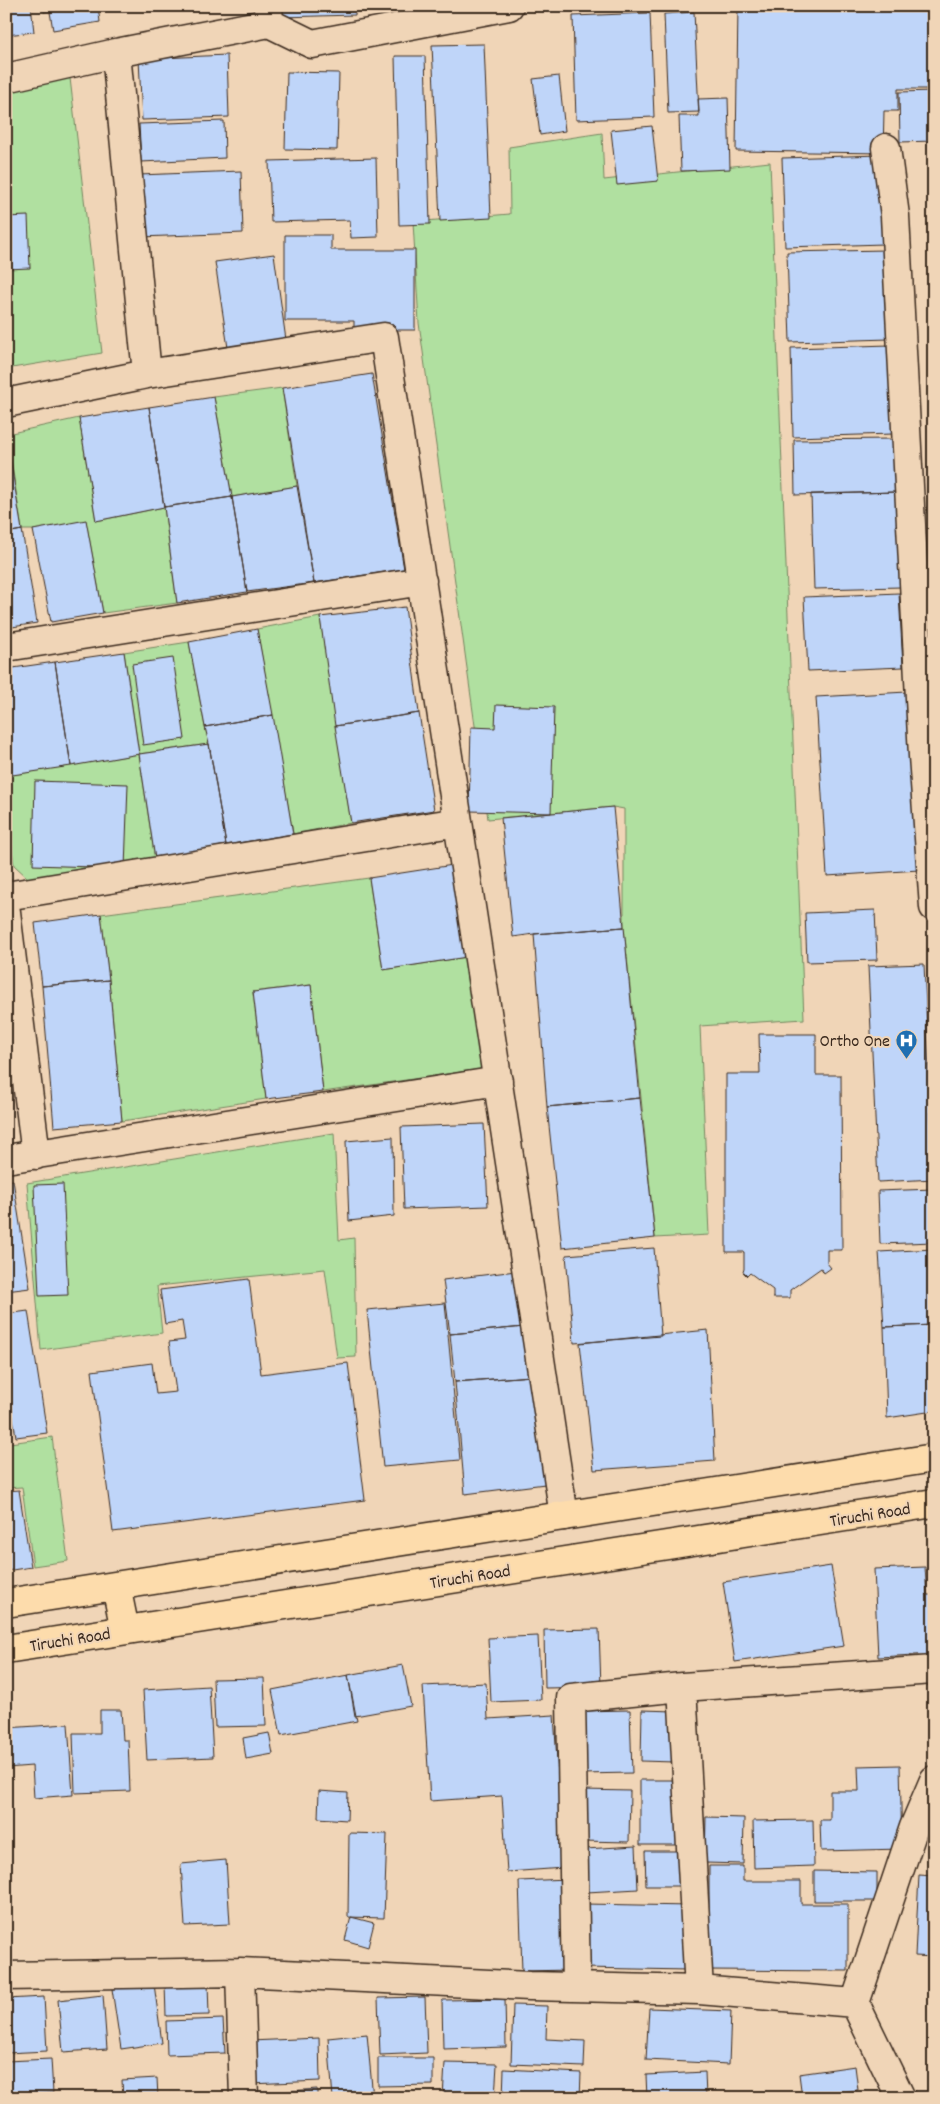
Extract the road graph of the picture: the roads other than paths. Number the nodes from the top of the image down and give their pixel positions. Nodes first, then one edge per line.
1 (509, 6) edge
2 (268, 14) edge
3 (116, 53) junction
4 (6, 78) edge
5 (886, 148) dead end
6 (147, 374) junction
7 (6, 403) edge
8 (422, 581) junction
9 (6, 647) edge
10 (458, 822) junction
11 (6, 896) edge
12 (934, 907) edge
13 (6, 912) edge
14 (498, 1081) junction
15 (36, 1155) junction
16 (6, 1159) edge
17 (934, 1458) edge
18 (934, 1503) edge
19 (564, 1516) junction
20 (116, 1586) junction
21 (6, 1603) edge
22 (125, 1630) junction
23 (6, 1649) edge
24 (934, 1670) edge
25 (682, 1687) junction
26 (934, 1780) edge
27 (240, 1972) junction
28 (6, 1976) edge
29 (576, 1987) junction
30 (699, 1990) junction
31 (855, 2003) junction
32 (244, 2098) edge
33 (901, 2098) edge

1 - 2 street
2 - 3 street
3 - 4 street
3 - 6 street
5 - 12 street
6 - 7 street
6 - 8 street
8 - 9 street
8 - 10 street
10 - 11 street
10 - 14 street
13 - 15 street
14 - 15 street
14 - 19 street
15 - 16 street
17 - 19 highway
18 - 22 highway, Tiruchi Road
19 - 20 highway
20 - 21 highway
20 - 22 highway
22 - 23 highway, Tiruchi Road
24 - 25 street
25 - 29 street
25 - 30 street
26 - 31 street
27 - 28 street
27 - 29 street
27 - 32 street
29 - 30 street
30 - 31 street
31 - 33 street

